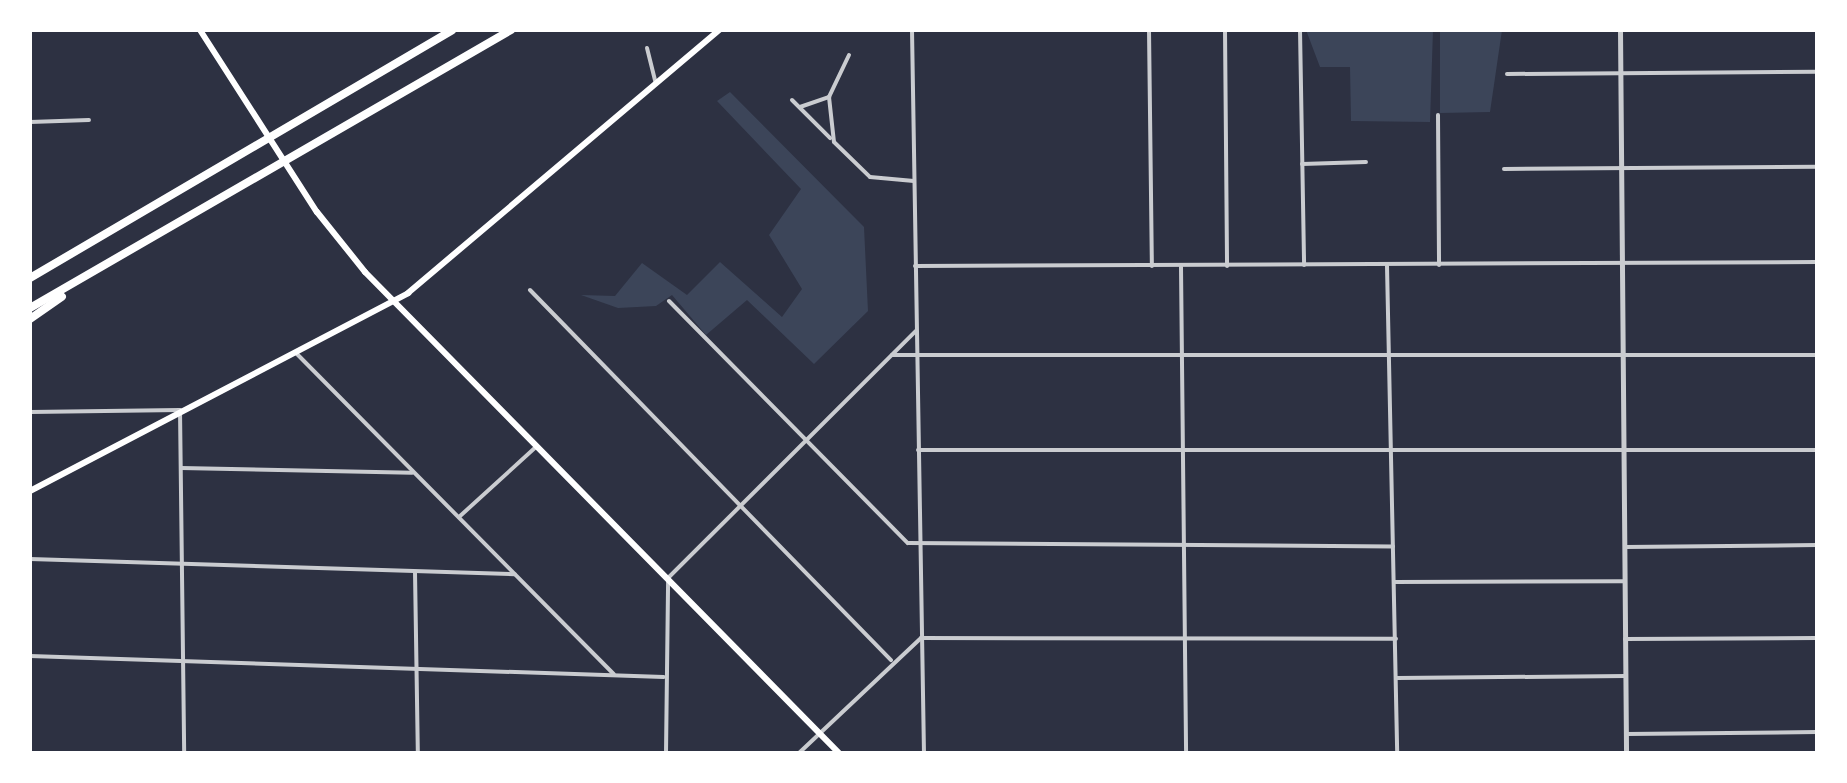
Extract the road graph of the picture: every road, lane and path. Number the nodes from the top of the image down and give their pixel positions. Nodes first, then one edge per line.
1 (200, 30) edge
2 (452, 30) edge
3 (511, 30) edge
4 (719, 30) edge
5 (912, 30) edge
6 (1149, 30) edge
7 (1225, 30) edge
8 (1300, 30) edge
9 (1620, 30) edge
10 (647, 48) dead end
11 (849, 55) dead end
12 (1817, 72) edge
13 (1507, 74) dead end
14 (1620, 75) junction
15 (656, 85) junction
16 (829, 97) junction
17 (792, 100) dead end
18 (800, 107) junction
19 (1438, 115) dead end
20 (89, 120) dead end
21 (30, 122) edge
22 (834, 142) junction
23 (1366, 162) dead end
24 (1302, 164) junction
25 (1817, 167) edge
26 (1621, 168) junction
27 (1504, 169) dead end
28 (914, 181) junction
29 (1817, 262) edge
30 (1304, 265) junction
31 (1439, 265) junction
32 (1622, 265) junction
33 (915, 266) junction
34 (1152, 266) junction
35 (1227, 266) junction
36 (1387, 266) junction
37 (1181, 267) junction
38 (30, 276) edge
39 (80, 283) junction
40 (530, 290) dead end
41 (393, 300) junction
42 (669, 301) dead end
43 (30, 308) edge
44 (30, 319) edge
45 (916, 331) junction
46 (295, 352) junction
47 (892, 355) junction
48 (1817, 355) edge
49 (917, 356) junction
50 (1180, 357) junction
51 (1386, 357) junction
52 (1623, 357) junction
53 (180, 410) junction
54 (30, 412) edge
55 (806, 440) junction
56 (537, 446) junction
57 (918, 450) junction
58 (1817, 450) edge
59 (1182, 451) junction
60 (1623, 451) junction
61 (1387, 452) junction
62 (180, 468) junction
63 (415, 473) junction
64 (30, 491) edge
65 (738, 506) junction
66 (459, 518) junction
67 (918, 544) junction
68 (1183, 545) junction
69 (1817, 545) edge
70 (1393, 546) junction
71 (1625, 547) junction
72 (30, 559) edge
73 (182, 565) junction
74 (415, 572) junction
75 (515, 574) junction
76 (668, 578) junction
77 (1625, 581) junction
78 (1395, 582) junction
79 (921, 638) junction
80 (1184, 638) junction
81 (1817, 638) edge
82 (1396, 639) junction
83 (1625, 639) junction
84 (30, 656) edge
85 (183, 661) junction
86 (892, 661) junction
87 (416, 668) junction
88 (614, 674) junction
89 (1626, 676) junction
90 (664, 677) junction
91 (1397, 678) junction
92 (819, 732) junction
93 (1817, 732) edge
94 (1626, 734) junction
95 (184, 753) edge
96 (418, 753) edge
97 (666, 753) edge
98 (799, 753) edge
99 (839, 753) edge
100 (924, 753) edge
101 (1186, 753) edge
102 (1397, 753) edge
103 (1626, 753) edge

1 - 41 main road
2 - 38 highway
3 - 39 highway
4 - 15 main road
5 - 28 street
6 - 34 street
7 - 35 street
8 - 24 street
9 - 14 street
10 - 15 street
11 - 16 street
12 - 14 street
13 - 14 street
14 - 26 street
15 - 41 main road
16 - 18 street
16 - 22 street
17 - 18 street
18 - 22 street
19 - 31 street
20 - 21 street
22 - 28 street
23 - 24 street
24 - 30 street
25 - 26 street
26 - 27 street
26 - 32 street
28 - 33 street
29 - 32 street
30 - 35 street
30 - 36 street
31 - 32 street
31 - 36 street
32 - 52 street
33 - 34 street
33 - 45 street
34 - 37 street
35 - 37 street
36 - 51 street
37 - 50 street
39 - 43 highway
39 - 44 highway
40 - 65 street
41 - 46 main road
41 - 56 main road
42 - 55 street
45 - 47 street
45 - 49 street
46 - 53 main road
46 - 63 street
47 - 49 street
47 - 55 street
48 - 52 street
49 - 50 street
49 - 57 street
50 - 51 street
50 - 59 street
51 - 52 street
51 - 61 street
52 - 60 street
53 - 54 street
53 - 62 street
53 - 64 main road
55 - 65 street
55 - 67 street
56 - 66 street
56 - 76 main road
57 - 59 street
57 - 67 street
58 - 60 street
59 - 61 street
59 - 68 street
60 - 61 street
60 - 71 street
61 - 70 street
62 - 63 street
62 - 73 street
63 - 66 street
65 - 76 street
65 - 86 street
66 - 75 street
67 - 68 street
67 - 79 street
68 - 70 street
68 - 80 street
69 - 71 street
70 - 78 street
71 - 77 street
72 - 73 street
73 - 74 street
73 - 85 street
74 - 75 street
74 - 87 street
75 - 88 street
76 - 90 street
76 - 92 main road
77 - 78 street
77 - 83 street
78 - 82 street
79 - 80 street
79 - 86 street
79 - 100 street
80 - 82 street
80 - 101 street
81 - 83 street
82 - 91 street
83 - 89 street
84 - 85 street
85 - 87 street
85 - 95 street
86 - 92 street
87 - 88 street
87 - 96 street
88 - 90 street
89 - 91 street
89 - 94 street
90 - 97 street
91 - 102 street
92 - 98 street
92 - 99 main road
93 - 94 street
94 - 103 street

